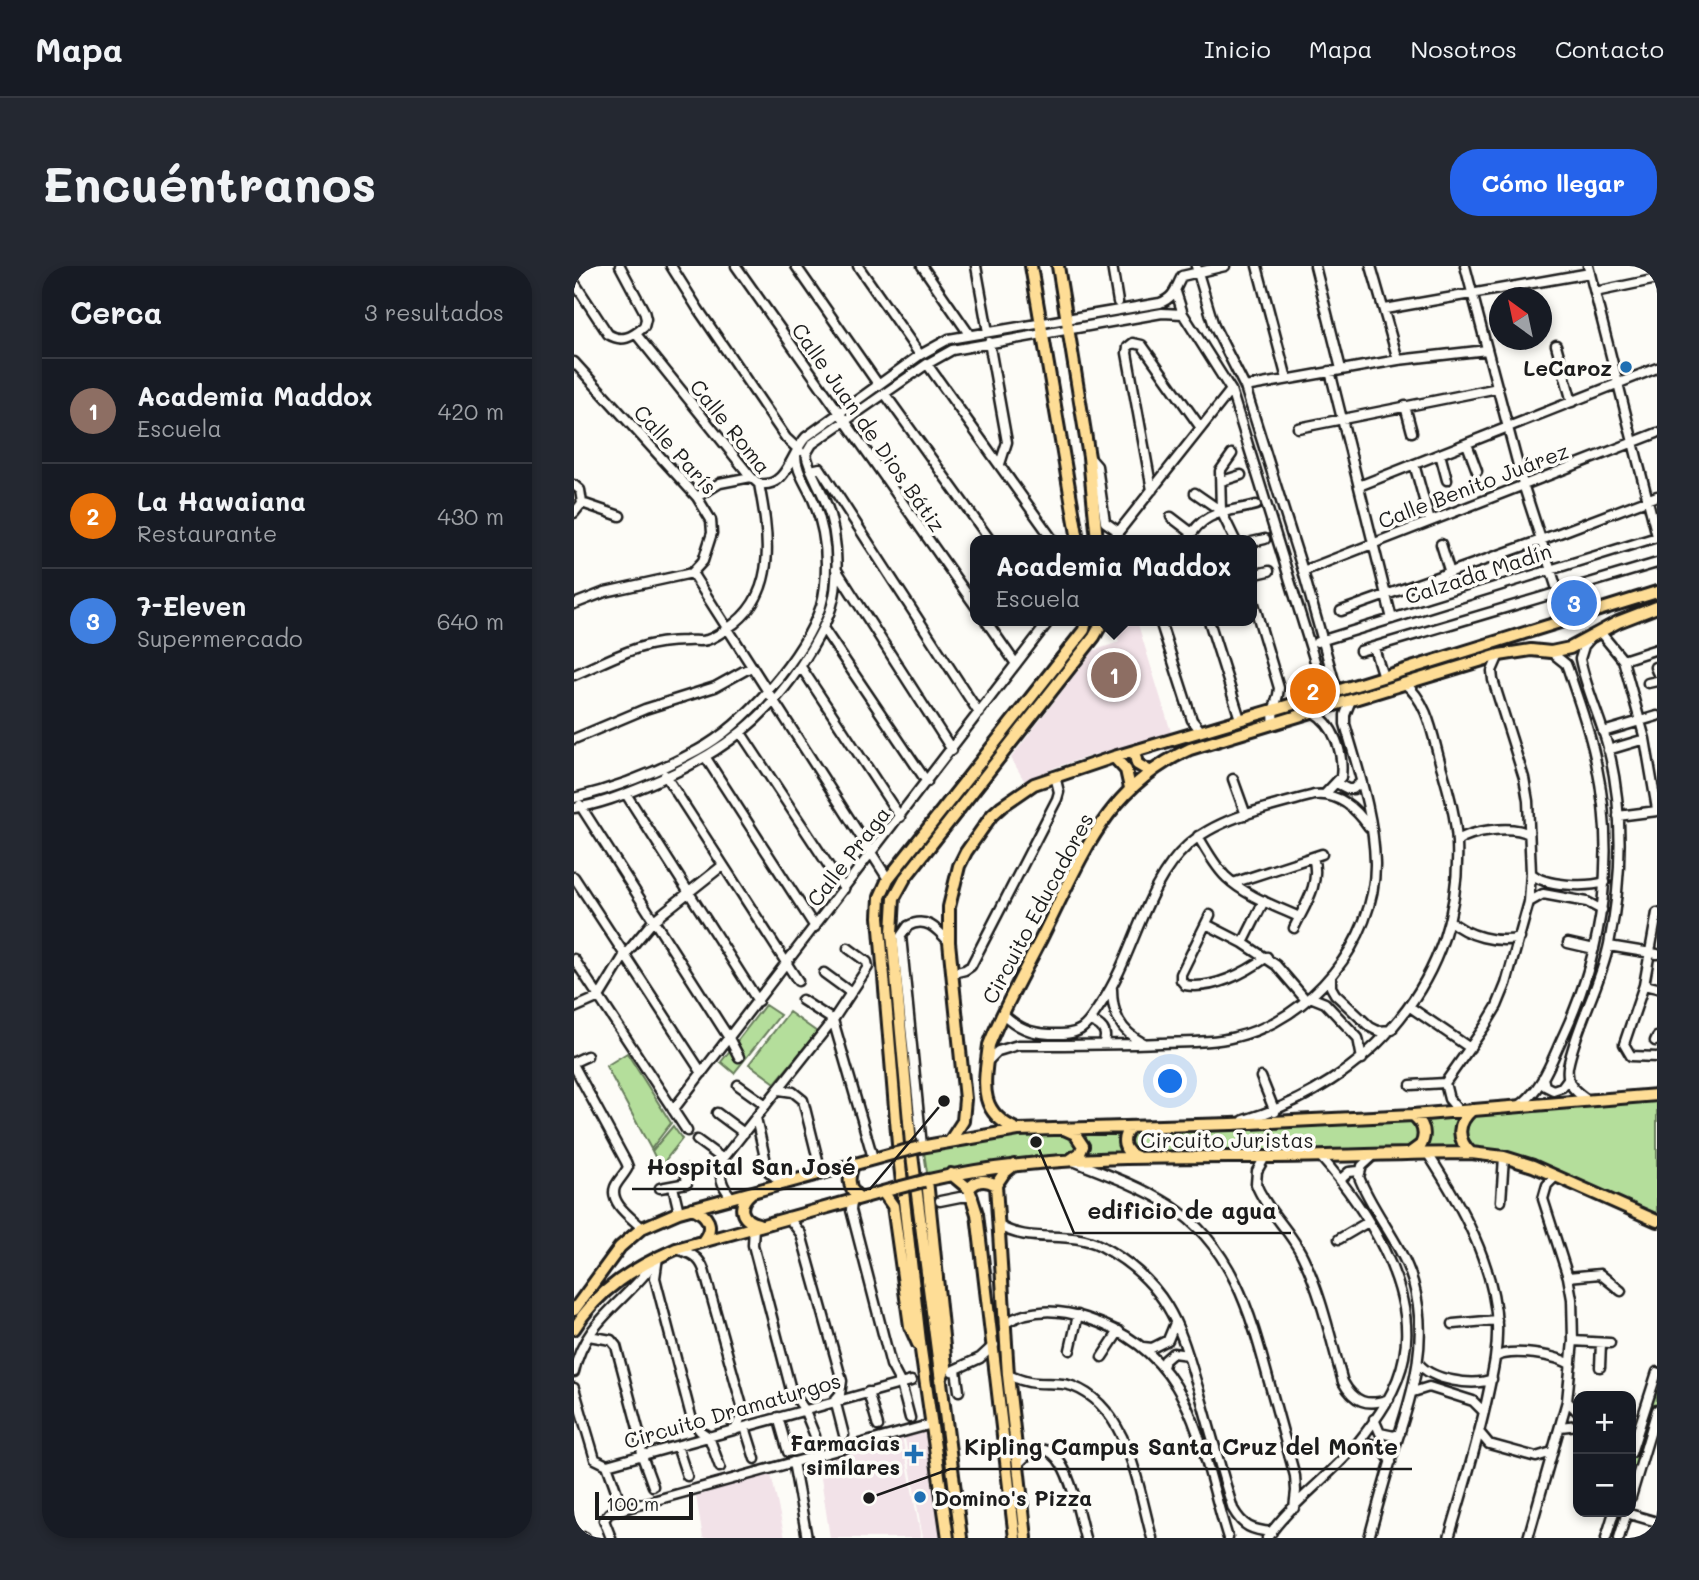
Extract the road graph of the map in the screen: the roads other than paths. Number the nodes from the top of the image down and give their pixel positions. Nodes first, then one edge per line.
1 (620, 266) edge
2 (671, 266) edge
3 (736, 266) edge
4 (796, 266) edge
5 (859, 266) edge
6 (922, 266) edge
7 (976, 266) edge
8 (1031, 266) edge
9 (1058, 266) edge
10 (1112, 266) edge
11 (1225, 266) edge
12 (1257, 266) edge
13 (1315, 266) edge
14 (1371, 266) edge
15 (1465, 266) edge
16 (1197, 269) edge
17 (1589, 269) edge
18 (1182, 271) edge
19 (1657, 279) edge
20 (574, 282) edge
21 (1176, 292) junction
22 (1472, 292) junction
23 (1595, 292) junction
24 (1118, 302) dead end
25 (1385, 309) junction
26 (1183, 314) junction
27 (1068, 317) junction
28 (1041, 322) junction
29 (1214, 326) junction
30 (1070, 330) junction
31 (988, 331) junction
32 (1197, 333) junction
33 (636, 334) junction
34 (969, 334) junction
35 (1044, 334) junction
36 (989, 342) junction
37 (1556, 345) dead end
38 (1488, 350) junction
39 (920, 355) junction
40 (1398, 360) junction
41 (574, 362) edge
42 (926, 364) junction
43 (1657, 368) edge
44 (1341, 369) junction
45 (1330, 371) junction
46 (1287, 379) junction
47 (878, 384) junction
48 (1617, 384) junction
49 (1245, 387) junction
50 (1498, 388) junction
51 (1231, 390) junction
52 (884, 394) junction
53 (1572, 402) junction
54 (1405, 406) junction
55 (837, 413) junction
56 (1341, 419) junction
57 (844, 422) junction
58 (1508, 427) junction
59 (1200, 428) junction
60 (1298, 428) dead end
61 (1412, 432) dead end
62 (1657, 433) edge
63 (1632, 442) junction
64 (1467, 444) junction
65 (796, 450) junction
66 (806, 454) junction
67 (1232, 454) dead end
68 (1440, 454) junction
69 (1088, 457) junction
70 (1000, 464) junction
71 (1414, 464) junction
72 (811, 470) junction
73 (1477, 471) dead end
74 (1241, 475) dead end
75 (751, 478) junction
76 (1447, 480) dead end
77 (1222, 481) junction
78 (759, 484) junction
79 (1523, 484) junction
80 (574, 485) edge
81 (1359, 486) junction
82 (1152, 490) junction
83 (1195, 494) dead end
84 (1657, 496) edge
85 (697, 497) junction
86 (1646, 500) junction
87 (583, 503) junction
88 (1256, 505) dead end
89 (828, 508) junction
90 (846, 508) junction
91 (1221, 511) junction
92 (574, 513) edge
93 (620, 516) dead end
94 (1171, 517) dead end
95 (1430, 521) junction
96 (1119, 533) joint
97 (986, 535) edge
98 (1050, 535) edge
99 (1077, 535) edge
100 (1096, 535) edge
101 (1188, 535) edge
102 (1192, 535) edge
103 (1233, 535) edge
104 (1657, 536) edge
105 (1265, 539) dead end
106 (1541, 540) junction
107 (1257, 541) edge
108 (1373, 544) junction
109 (1441, 544) dead end
110 (826, 562) junction
111 (1657, 563) edge
112 (1550, 568) junction
113 (836, 570) junction
114 (1269, 571) dead end
115 (1303, 571) junction
116 (692, 573) junction
117 (1450, 573) junction
118 (1257, 574) edge
119 (1558, 592) junction
120 (1657, 592) edge
121 (1386, 596) junction
122 (970, 599) edge
123 (574, 604) edge
124 (1657, 607) edge
125 (1341, 611) dead end
126 (1595, 611) junction
127 (1257, 614) edge
128 (1392, 619) junction
129 (1567, 620) junction
130 (989, 626) edge
131 (1044, 626) edge
132 (1085, 626) edge
133 (1100, 626) edge
134 (1162, 626) edge
135 (1211, 626) edge
136 (823, 628) junction
137 (727, 629) junction
138 (1531, 632) junction
139 (1596, 635) junction
140 (1322, 640) junction
141 (1311, 644) junction
142 (1374, 648) junction
143 (1657, 649) edge
144 (1531, 650) junction
145 (1360, 651) dead end
146 (1551, 652) junction
147 (1499, 655) junction
148 (1580, 659) junction
149 (1623, 660) junction
150 (1016, 664) junction
151 (1566, 664) junction
152 (751, 667) junction
153 (801, 667) junction
154 (574, 675) edge
155 (1383, 677) junction
156 (1404, 683) junction
157 (768, 691) junction
158 (1331, 692) junction
159 (1351, 700) junction
160 (775, 701) junction
161 (1272, 710) junction
162 (1313, 712) junction
163 (979, 713) junction
164 (1657, 716) edge
165 (1240, 719) junction
166 (1639, 721) junction
167 (1274, 724) junction
168 (1201, 731) junction
169 (1603, 732) junction
170 (741, 733) junction
171 (574, 739) edge
172 (1646, 740) junction
173 (952, 750) junction
174 (1608, 750) junction
175 (1133, 751) junction
176 (1114, 757) junction
177 (706, 758) junction
178 (660, 768) junction
179 (1149, 771) junction
180 (1055, 776) junction
181 (666, 777) junction
182 (1233, 779) dead end
183 (927, 782) junction
184 (1361, 782) junction
185 (1336, 783) junction
186 (1130, 788) junction
187 (626, 794) junction
188 (1325, 794) junction
189 (575, 798) edge
190 (578, 808) edge
191 (1657, 810) edge
192 (1246, 815) junction
193 (1618, 816) junction
194 (900, 817) junction
195 (1372, 830) junction
196 (1530, 834) junction
197 (1198, 836) junction
198 (1457, 841) junction
199 (872, 853) junction
200 (722, 866) junction
201 (1531, 873) junction
202 (574, 877) edge
203 (888, 878) junction
204 (1605, 881) junction
205 (1233, 883) junction
206 (844, 889) junction
207 (688, 891) junction
208 (1264, 901) junction
209 (1529, 902) junction
210 (1602, 910) junction
211 (1657, 913) edge
212 (1210, 915) dead end
213 (1299, 917) junction
214 (654, 920) junction
215 (1449, 920) junction
216 (1206, 924) junction
217 (815, 927) junction
218 (1294, 928) dead end
219 (1520, 938) junction
220 (949, 942) junction
221 (1242, 943) junction
222 (1568, 943) dead end
223 (1609, 946) junction
224 (848, 947) dead end
225 (1594, 949) junction
226 (1654, 953) edge
227 (624, 956) junction
228 (1267, 957) junction
229 (574, 960) edge
230 (786, 964) junction
231 (824, 973) dead end
232 (953, 973) junction
233 (1331, 977) junction
234 (798, 981) dead end
235 (1644, 985) junction
236 (1657, 988) edge
237 (1112, 989) junction
238 (850, 992) junction
239 (598, 997) junction
240 (1308, 998) junction
241 (802, 1000) dead end
242 (758, 1001) junction
243 (1410, 1007) junction
244 (574, 1008) edge
245 (1003, 1014) junction
246 (833, 1020) junction
247 (1089, 1021) junction
248 (1020, 1028) junction
249 (1392, 1030) junction
250 (729, 1038) junction
251 (1103, 1044) junction
252 (1145, 1044) junction
253 (1018, 1045) junction
254 (1470, 1048) junction
255 (587, 1056) dead end
256 (739, 1057) dead end
257 (1657, 1057) edge
258 (1362, 1059) junction
259 (987, 1062) junction
260 (574, 1064) edge
261 (702, 1073) junction
262 (1261, 1077) dead end
263 (1543, 1078) junction
264 (1568, 1079) junction
265 (1445, 1083) junction
266 (738, 1084) dead end
267 (1410, 1085) dead end
268 (779, 1090) junction
269 (1657, 1095) edge
270 (986, 1096) junction
271 (965, 1099) junction
272 (1586, 1100) junction
273 (766, 1105) junction
274 (1519, 1106) junction
275 (673, 1110) junction
276 (1472, 1110) junction
277 (1459, 1111) junction
278 (1275, 1112) junction
279 (717, 1113) dead end
280 (1413, 1115) junction
281 (756, 1118) junction
282 (1232, 1124) junction
283 (1130, 1128) junction
284 (1062, 1129) junction
285 (1018, 1130) junction
286 (687, 1131) dead end
287 (744, 1133) junction
288 (697, 1140) dead end
289 (950, 1141) junction
290 (921, 1147) junction
291 (1471, 1153) junction
292 (1408, 1154) junction
293 (1428, 1154) junction
294 (1375, 1155) junction
295 (1320, 1156) junction
296 (1137, 1157) junction
297 (1265, 1157) junction
298 (1504, 1157) junction
299 (873, 1158) junction
300 (723, 1159) junction
301 (1070, 1160) junction
302 (854, 1163) junction
303 (1016, 1163) junction
304 (685, 1170) dead end
305 (1359, 1171) junction
306 (821, 1172) junction
307 (951, 1174) junction
308 (1556, 1176) junction
309 (1341, 1179) junction
310 (925, 1180) junction
311 (782, 1183) junction
312 (996, 1185) junction
313 (673, 1187) junction
314 (660, 1188) dead end
315 (753, 1192) junction
316 (883, 1192) junction
317 (971, 1193) junction
318 (732, 1198) junction
319 (855, 1199) junction
320 (1502, 1200) dead end
321 (940, 1201) dead end
322 (692, 1208) junction
323 (679, 1212) junction
324 (788, 1217) junction
325 (1657, 1221) edge
326 (1368, 1222) junction
327 (756, 1225) junction
328 (998, 1225) junction
329 (642, 1228) junction
330 (1339, 1239) dead end
331 (703, 1241) junction
332 (620, 1247) junction
333 (676, 1249) junction
334 (658, 1257) junction
335 (637, 1268) junction
336 (1568, 1277) junction
337 (1621, 1291) dead end
338 (574, 1310) edge
339 (1078, 1315) junction
340 (1175, 1322) junction
341 (1497, 1322) junction
342 (1004, 1324) junction
343 (1453, 1324) dead end
344 (574, 1329) edge
345 (1119, 1331) junction
346 (589, 1336) junction
347 (1573, 1341) junction
348 (994, 1345) junction
349 (1143, 1347) junction
350 (921, 1350) junction
351 (1070, 1350) dead end
352 (1188, 1355) junction
353 (1102, 1357) dead end
354 (1496, 1357) junction
355 (1419, 1364) junction
356 (1571, 1365) junction
357 (1163, 1367) junction
358 (1600, 1367) dead end
359 (574, 1372) edge
360 (1657, 1372) edge
361 (1008, 1375) junction
362 (1492, 1379) junction
363 (911, 1381) dead end
364 (939, 1382) junction
365 (901, 1384) junction
366 (574, 1388) edge
367 (959, 1391) dead end
368 (868, 1392) junction
369 (1413, 1392) junction
370 (1389, 1399) junction
371 (835, 1401) junction
372 (1567, 1401) junction
373 (1573, 1407) edge
374 (804, 1409) junction
375 (1657, 1410) edge
376 (1484, 1412) junction
377 (1642, 1414) junction
378 (778, 1417) junction
379 (1636, 1417) edge
380 (910, 1418) dead end
381 (1374, 1419) junction
382 (932, 1424) junction
383 (878, 1426) dead end
384 (1573, 1426) edge
385 (745, 1427) junction
386 (1560, 1427) junction
387 (735, 1430) junction
388 (1479, 1432) junction
389 (1400, 1433) junction
390 (1636, 1434) edge
391 (844, 1435) dead end
392 (815, 1436) dead end
393 (709, 1437) junction
394 (1356, 1445) junction
395 (677, 1446) junction
396 (788, 1452) dead end
397 (1552, 1452) junction
398 (642, 1456) junction
399 (755, 1459) dead end
400 (793, 1462) junction
401 (1391, 1462) junction
402 (1019, 1463) junction
403 (607, 1465) junction
404 (720, 1466) dead end
405 (687, 1476) dead end
406 (1636, 1480) edge
407 (653, 1486) dead end
408 (617, 1493) dead end
409 (1294, 1508) junction
410 (1636, 1515) edge
411 (1612, 1517) edge
412 (1625, 1517) edge
413 (1657, 1522) edge
414 (1253, 1534) edge
415 (1269, 1535) edge
416 (611, 1538) edge
417 (807, 1538) edge
418 (948, 1538) edge
419 (961, 1538) edge
420 (1015, 1538) edge
421 (1026, 1538) edge
422 (1085, 1538) edge
423 (1152, 1538) edge
424 (1228, 1538) edge
425 (1369, 1538) edge
426 (1449, 1538) edge
427 (1528, 1538) edge
428 (1606, 1538) edge
429 (1619, 1538) edge

1 - 33 street
2 - 65 street
3 - 55 street, Calle Juan de Dios Bátiz
4 - 47 street
5 - 39 street
6 - 34 street
7 - 31 street
8 - 28 main road
9 - 27 main road
10 - 24 street
11 - 16 street
12 - 46 street
13 - 44 street
14 - 25 street
15 - 22 street
16 - 18 street
16 - 29 street
17 - 22 street
17 - 23 street
18 - 21 street
19 - 23 street
20 - 33 street
21 - 26 street
21 - 27 street
22 - 25 street
22 - 38 street
23 - 48 street
25 - 40 street
26 - 30 street
26 - 32 street
27 - 28 street
27 - 30 main road
28 - 31 street
28 - 35 main road
29 - 32 street
29 - 49 street
30 - 35 street
30 - 69 main road
31 - 34 street
32 - 51 street
33 - 75 street, Calle Roma
34 - 39 street
35 - 36 street
35 - 99 main road
36 - 42 street
36 - 70 street
37 - 53 street
38 - 40 street
38 - 50 street
39 - 47 street
40 - 44 street
41 - 85 street, Calle París
42 - 52 street
42 - 70 street
43 - 48 street
44 - 45 street
45 - 46 street
45 - 56 street
46 - 49 street
47 - 55 street
48 - 53 street
48 - 63 street
49 - 115 street
50 - 54 street
50 - 58 street
51 - 59 street
51 - 141 street
52 - 57 street
52 - 97 street
53 - 58 street
54 - 56 street
54 - 61 street
55 - 57 street, Calle Juan de Dios Bátiz
55 - 65 street
56 - 60 street
56 - 81 street
57 - 66 street
57 - 122 street, Calle Juan de Dios Bátiz
58 - 64 street
58 - 79 street
59 - 82 street
59 - 82 street
62 - 63 street, Calle Benito Juárez
63 - 79 street, Calle Benito Juárez
63 - 86 street
64 - 68 street
64 - 73 street
65 - 66 street
65 - 78 street
65 - 110 street
66 - 72 street
67 - 77 street
68 - 71 street
68 - 76 street
69 - 96 street
69 - 100 main road
70 - 98 street
71 - 81 street
71 - 95 street
72 - 89 street
72 - 90 street
74 - 77 street
75 - 78 street, Calle Roma
75 - 85 street
77 - 91 street
78 - 137 street, Calle Roma
79 - 95 street, Calle Benito Juárez
79 - 106 street
80 - 87 street
81 - 108 street
82 - 96 street
83 - 91 street
84 - 86 street
85 - 116 street, Calle París
86 - 104 street
86 - 106 street
87 - 92 street
87 - 93 street
88 - 91 street
89 - 90 street
89 - 113 street
90 - 163 street
91 - 102 street
91 - 103 street
94 - 101 street
95 - 108 street, Calle Benito Juárez
104 - 112 street, Calzada Madín
105 - 107 street
106 - 112 street
106 - 117 street
108 - 115 street, Calle Benito Juárez
108 - 121 street
109 - 117 street
110 - 113 street
110 - 157 street
111 - 119 street
112 - 119 street
112 - 128 street, Calzada Madín
113 - 136 street
113 - 173 street
114 - 118 street
115 - 140 street
116 - 123 street
116 - 137 street
117 - 121 street
119 - 129 street
119 - 142 street
120 - 126 main road
121 - 125 street
121 - 128 street
124 - 139 main road
126 - 129 main road
126 - 139 main road
127 - 161 street
128 - 140 street, Calzada Madín
129 - 138 main road
130 - 150 street
131 - 150 street, Calle Praga
132 - 203 main road
133 - 364 main road
134 - 168 street
135 - 165 street
136 - 153 street
136 - 183 street
137 - 152 street
137 - 154 street, Calle Roma
138 - 144 main road
138 - 155 main road
139 - 146 main road
139 - 148 street
139 - 149 street
140 - 141 street, Calzada Madín
140 - 158 street
141 - 158 street
142 - 145 street
142 - 155 street
143 - 149 street
144 - 146 main road, Circuito Educadores
144 - 147 main road, Circuito Educadores
146 - 151 street
147 - 156 main road, Circuito Educadores
147 - 196 street
148 - 151 street
148 - 169 street
149 - 166 street
150 - 163 street, Calle Praga
151 - 204 street
152 - 157 street
152 - 171 street
153 - 160 street
153 - 194 street
155 - 158 main road
156 - 159 main road, Circuito Educadores
156 - 198 street
157 - 160 street
157 - 178 street
158 - 161 main road
159 - 162 main road, Circuito Educadores
159 - 184 street
160 - 170 street
160 - 199 street
161 - 165 main road
161 - 167 street
162 - 167 main road, Circuito Educadores
162 - 185 street
163 - 173 street, Calle Praga
164 - 166 street
165 - 168 main road
166 - 169 street
166 - 172 street
167 - 179 main road, Circuito Educadores
168 - 175 main road
169 - 174 street
170 - 177 street
170 - 206 street
172 - 174 street
172 - 191 street
173 - 183 street, Calle Praga
174 - 193 street
175 - 176 main road
175 - 179 main road
176 - 180 main road
176 - 186 main road
177 - 181 street
177 - 217 street
178 - 181 street
178 - 189 street
179 - 186 main road, Circuito Educadores
180 - 220 main road
180 - 232 street
181 - 187 street
181 - 200 street
182 - 192 street
183 - 194 street, Calle Praga
184 - 185 street
184 - 195 street
185 - 188 street
186 - 245 main road, Circuito Educadores
187 - 190 street
187 - 207 street
188 - 192 street
188 - 195 street
189 - 190 street
190 - 214 street
191 - 193 street
192 - 197 street
193 - 223 street
194 - 199 street, Calle Praga
195 - 233 street
196 - 198 street
196 - 201 street
197 - 205 street
197 - 237 street
198 - 215 street
199 - 203 street
199 - 206 street, Calle Praga
200 - 207 street
200 - 230 street
201 - 204 street
201 - 209 street
202 - 227 street
203 - 350 main road
204 - 210 street
205 - 208 street
205 - 213 street
206 - 217 street, Calle Praga
207 - 214 street
207 - 242 street
208 - 213 street
208 - 221 street
209 - 210 street
209 - 219 street
210 - 225 street
211 - 226 street
212 - 216 street
213 - 218 street
214 - 227 street
214 - 250 street
215 - 219 street
215 - 243 street
216 - 221 street
216 - 228 street
217 - 230 street, Calle Praga
219 - 254 street
220 - 232 main road
220 - 290 street
221 - 228 street
222 - 225 street
223 - 226 street
223 - 264 street
224 - 238 street
225 - 263 street
226 - 235 street
227 - 239 street
227 - 261 street
228 - 240 street
229 - 239 street
230 - 234 street
230 - 242 street, Calle Praga
231 - 238 street
232 - 271 main road
233 - 240 street
233 - 249 street
235 - 236 street
235 - 257 street
237 - 247 street
237 - 252 street
238 - 246 street
239 - 244 street
239 - 275 street
240 - 252 street
240 - 258 street
241 - 246 street
242 - 250 street, Calle Praga
243 - 249 street
243 - 254 street
245 - 248 street
245 - 259 main road, Circuito Educadores
246 - 268 street
246 - 299 street
247 - 248 street
247 - 251 street
248 - 253 street
249 - 258 street
250 - 256 street
250 - 261 street, Calle Praga
251 - 252 street
251 - 253 street
253 - 259 street
254 - 265 street
255 - 260 street
258 - 278 street
259 - 270 main road, Circuito Educadores
260 - 329 street
261 - 275 street, Calle Praga
262 - 278 street
263 - 264 street
263 - 274 street
264 - 272 street
265 - 267 street
265 - 277 street
266 - 273 street
268 - 273 street
268 - 306 street
269 - 272 main road
270 - 271 main road
270 - 285 main road
271 - 289 main road
272 - 274 main road
273 - 281 street
274 - 276 main road
275 - 286 street
276 - 277 main road
276 - 291 main road
277 - 280 main road
278 - 282 street
279 - 287 street
280 - 282 main road
280 - 292 main road
281 - 287 street
281 - 311 street
282 - 283 main road
283 - 284 main road
283 - 296 main road
284 - 285 main road
284 - 301 main road
285 - 289 main road
287 - 300 street
288 - 300 street
289 - 290 main road
290 - 299 main road, bridge
291 - 293 main road
291 - 298 main road
292 - 293 main road
292 - 294 main road
293 - 341 street
294 - 295 main road
294 - 305 street
295 - 297 main road, Circuito Juristas
295 - 309 street, Circuito Juristas
296 - 297 main road, Circuito Juristas
296 - 301 main road, Circuito Juristas
297 - 370 street
298 - 308 main road
298 - 320 street
299 - 302 main road
300 - 318 street
301 - 303 main road, Circuito Juristas
301 - 409 street
302 - 306 main road
302 - 319 main road
303 - 307 main road
303 - 312 main road
304 - 313 street
305 - 309 street
305 - 355 street
306 - 311 main road
307 - 310 main road
307 - 317 main road
308 - 325 main road
308 - 336 street
309 - 326 street, Circuito Juristas
310 - 316 main road, bridge
310 - 364 main road
311 - 315 main road
312 - 317 main road
312 - 328 main road
313 - 314 street
313 - 323 street
315 - 318 main road
315 - 327 main road
316 - 319 main road
316 - 350 main road
317 - 321 street
317 - 348 main road
318 - 322 main road
319 - 324 main road
319 - 365 street
322 - 323 main road
322 - 331 main road
323 - 329 main road
324 - 327 main road
324 - 371 street
326 - 330 street
326 - 370 street, Circuito Juristas
327 - 331 main road
327 - 374 street
328 - 340 street
328 - 342 main road
329 - 332 main road
331 - 333 main road
332 - 335 main road
332 - 338 main road
333 - 334 main road
333 - 387 street
334 - 335 main road
334 - 346 street
334 - 393 street
335 - 344 main road
336 - 337 street
336 - 347 street
339 - 342 street
339 - 345 street
339 - 351 street
340 - 349 street
340 - 352 street
341 - 343 street
341 - 354 street
342 - 361 main road
345 - 349 street
345 - 353 street
346 - 359 street
346 - 398 street
347 - 356 street
347 - 358 street
348 - 367 street
348 - 420 main road
349 - 357 street
350 - 382 main road
352 - 357 street
352 - 414 street
354 - 356 street
354 - 362 street
355 - 362 street
355 - 369 street
356 - 372 street
357 - 424 street
360 - 377 street
361 - 402 main road
361 - 423 street
362 - 376 street
363 - 365 street, Circuito Dramaturgos
364 - 419 main road
365 - 368 street, Circuito Dramaturgos
365 - 380 street
366 - 403 street, Circuito Dramaturgos
368 - 371 street, Circuito Dramaturgos
368 - 383 street
369 - 376 street
369 - 389 street
370 - 381 street, Circuito Juristas
371 - 374 street, Circuito Dramaturgos
371 - 391 street
372 - 373 street
372 - 386 street
374 - 378 street, Circuito Dramaturgos
374 - 392 street
375 - 406 street
376 - 388 street
377 - 379 street
377 - 390 street
378 - 385 street, Circuito Dramaturgos
378 - 396 street
381 - 389 street
381 - 394 street, Circuito Juristas
382 - 400 street
382 - 418 main road
384 - 386 street
385 - 387 street, Circuito Dramaturgos
385 - 399 street
386 - 397 street
387 - 393 street, Circuito Dramaturgos
388 - 397 street
388 - 426 street
389 - 401 street
393 - 395 street, Circuito Dramaturgos
393 - 404 street
394 - 401 street
394 - 409 street, Circuito Juristas
395 - 398 street, Circuito Dramaturgos
395 - 405 street
397 - 427 street
398 - 403 street, Circuito Dramaturgos
398 - 407 street
400 - 416 street
400 - 417 street
401 - 425 street
402 - 421 main road
402 - 422 street
403 - 408 street
409 - 415 street, Circuito Juristas
410 - 413 street
411 - 428 street
412 - 429 street
414 - 415 street

